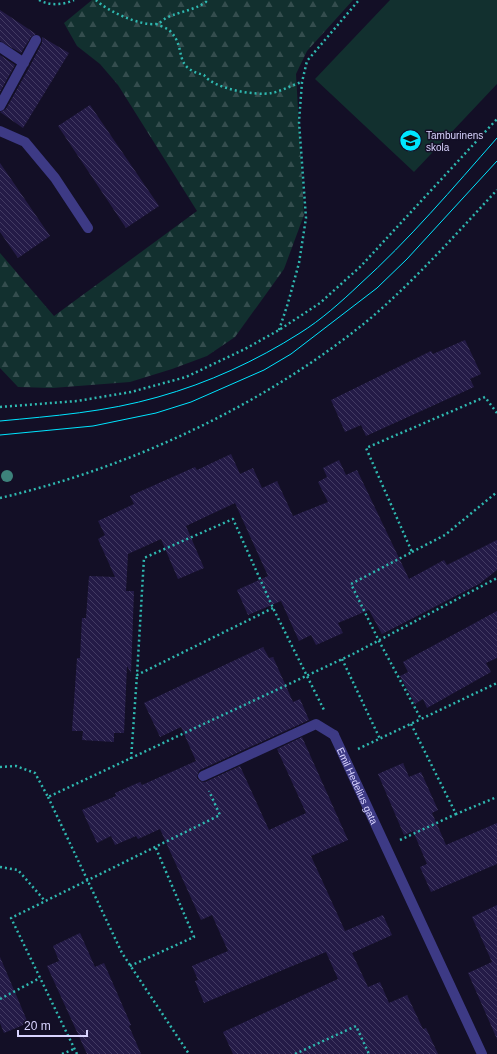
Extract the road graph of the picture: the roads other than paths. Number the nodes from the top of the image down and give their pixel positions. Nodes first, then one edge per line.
1 (36, 40) dead end
2 (0, 47) edge
3 (24, 63) junction
4 (0, 106) edge
5 (0, 131) edge
6 (88, 228) dead end
7 (203, 776) road end
8 (482, 1054) edge

1 - 3 street
2 - 3 street
3 - 4 street
5 - 6 street
7 - 8 street, Emil Hedelius gata

